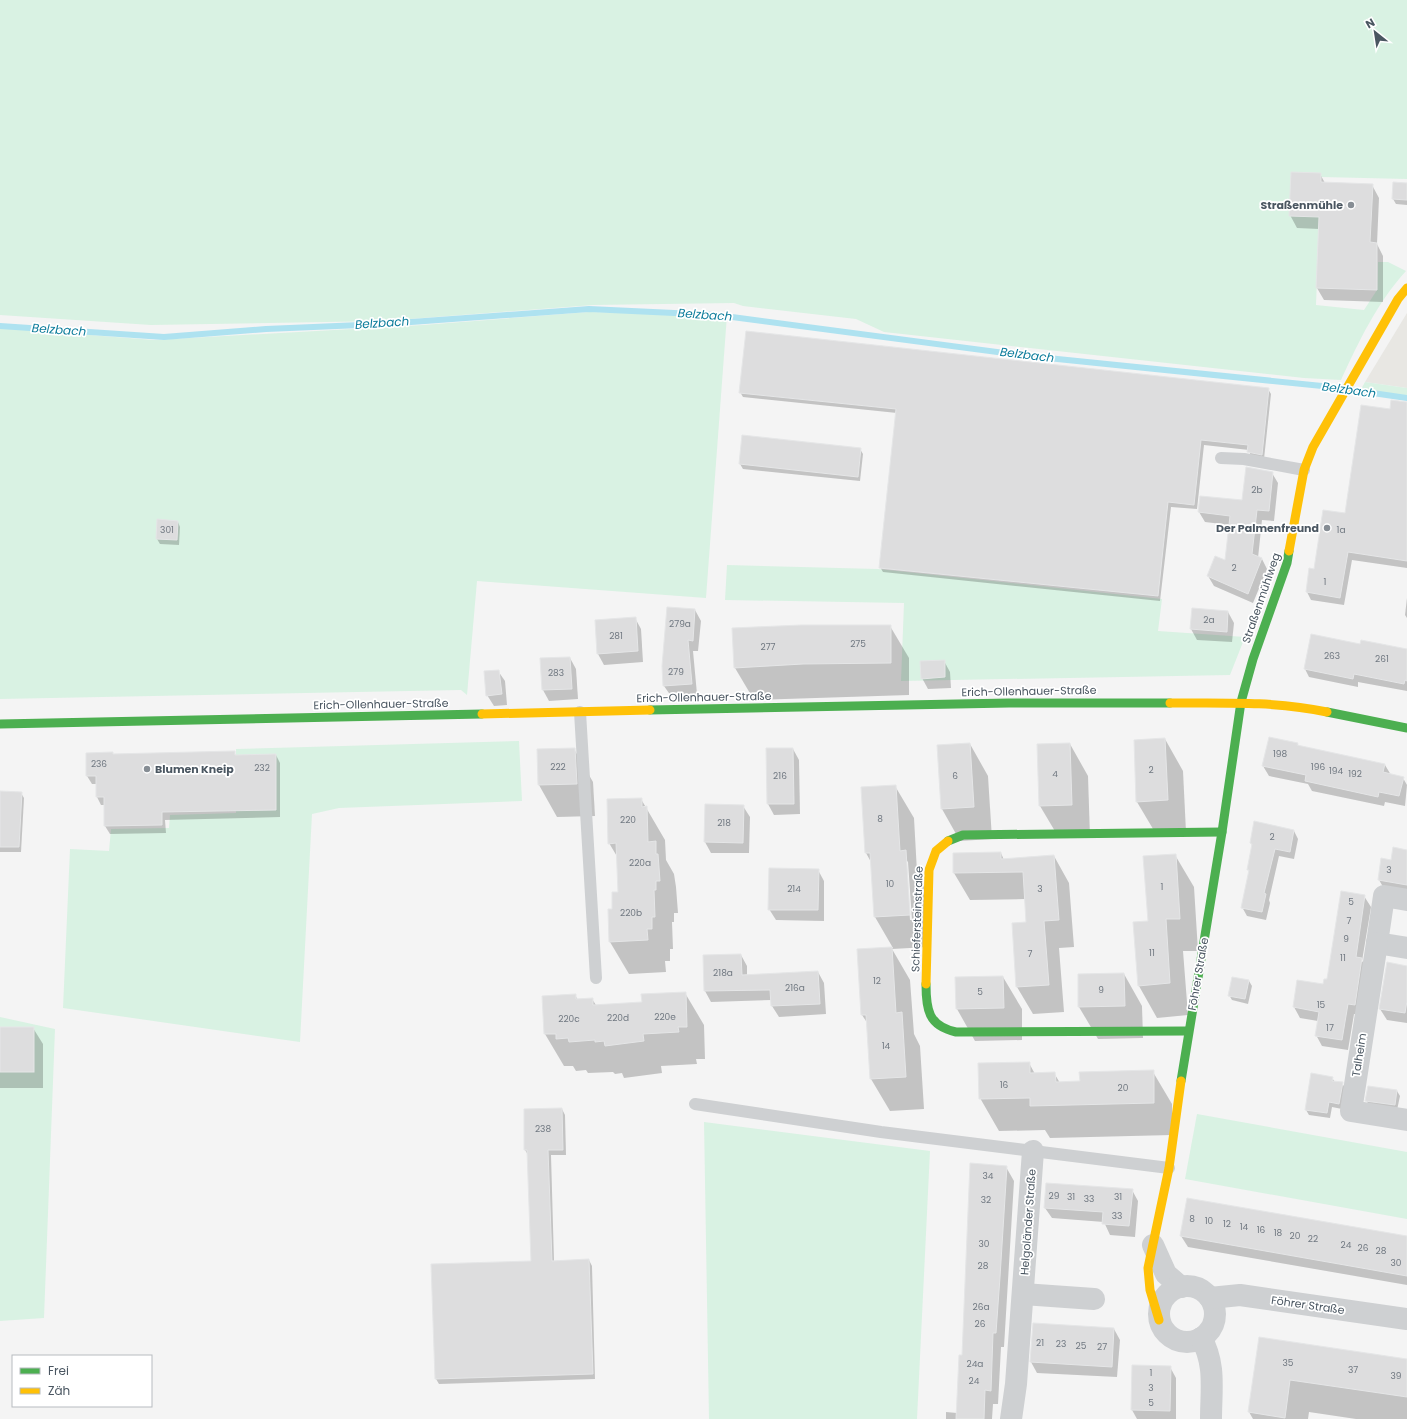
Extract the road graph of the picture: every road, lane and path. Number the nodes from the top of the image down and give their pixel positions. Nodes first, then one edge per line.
1 (1407, 288) edge
2 (1221, 458) dead end
3 (1304, 470) junction
4 (1241, 702) junction
5 (580, 712) junction
6 (0, 724) edge
7 (1407, 728) edge
8 (1222, 832) junction
9 (1407, 900) edge
10 (1377, 943) junction
11 (1407, 948) edge
12 (596, 978) dead end
13 (1188, 1031) junction
14 (695, 1104) dead end
15 (1407, 1120) edge
16 (1033, 1151) junction
17 (1169, 1168) junction
18 (1153, 1245) junction
19 (1181, 1287) junction
20 (1023, 1294) junction
21 (1210, 1298) junction
22 (1094, 1299) dead end
23 (1407, 1319) edge
24 (1159, 1320) junction
25 (1201, 1338) junction
26 (1011, 1419) edge
27 (1211, 1419) edge

1 - 3 street, Straßenmühlweg
2 - 3 lane
3 - 4 street, Straßenmühlweg
4 - 5 street, Erich-Ollenhauer-Straße
4 - 7 street, Erich-Ollenhauer-Straße
4 - 8 street, Föhrer Straße
5 - 6 street, Erich-Ollenhauer-Straße
5 - 12 lane
8 - 13 street, Föhrer Straße
8 - 13 street, Schiefersteinstraße
9 - 10 street, Talheim
10 - 11 street
10 - 15 street, Talheim
13 - 17 street, Föhrer Straße
14 - 16 lane
16 - 17 lane
16 - 20 street, Helgoländer Straße
17 - 18 street, Föhrer Straße
18 - 19 street
18 - 24 street, Föhrer Straße
19 - 21 street
19 - 24 street
20 - 22 street
20 - 26 street, Helgoländer Straße
21 - 23 street, Föhrer Straße
21 - 25 street
24 - 25 street, Föhrer Straße
25 - 27 street

